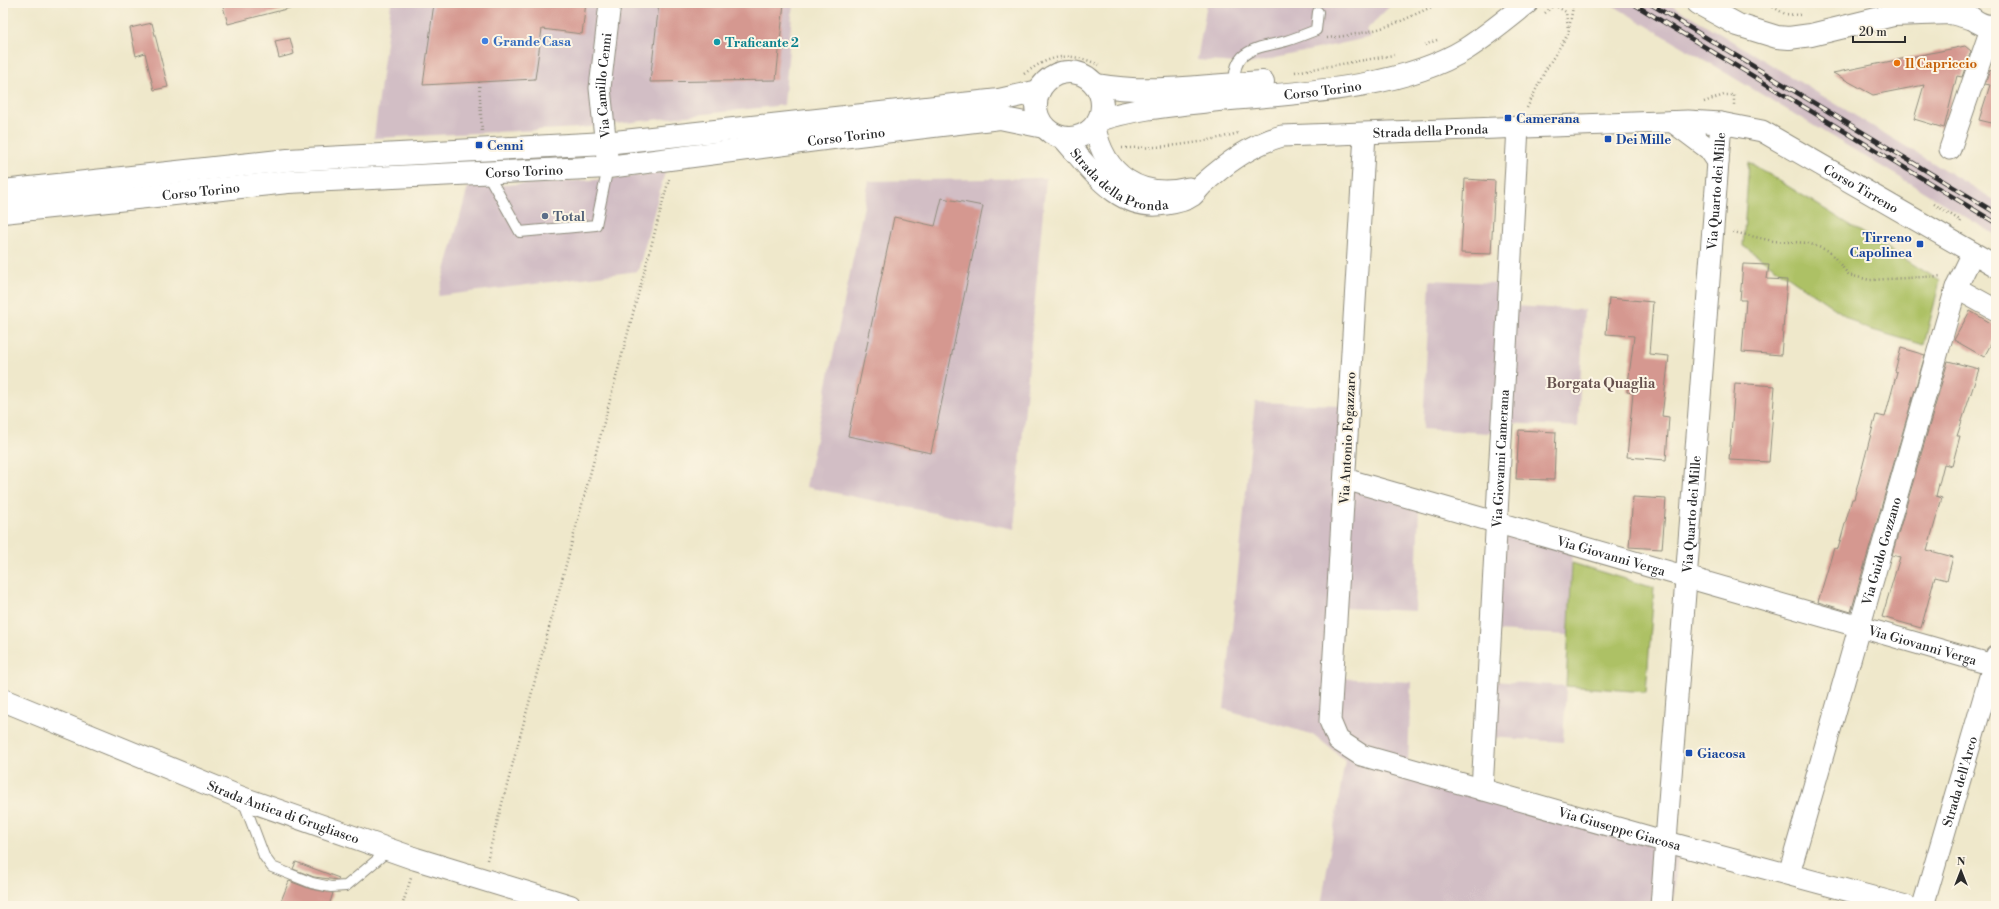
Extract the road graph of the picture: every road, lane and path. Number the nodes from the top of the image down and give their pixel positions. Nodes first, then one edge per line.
1 (610, 3) edge
2 (1442, 3) edge
3 (1563, 3) edge
4 (1698, 3) edge
5 (1766, 3) edge
6 (1914, 3) edge
7 (1520, 7) edge
8 (1963, 10) edge
9 (1318, 12) dead end
10 (1893, 15) junction
11 (1803, 16) dead end
12 (1994, 26) edge
13 (1568, 34) junction
14 (1323, 38) dead end
15 (479, 82) dead end
16 (1097, 85) junction
17 (1039, 91) junction
18 (1235, 91) junction
19 (1528, 105) dead end
20 (1673, 122) junction
21 (1721, 122) junction
22 (1097, 123) junction
23 (1518, 127) junction
24 (482, 132) dead end
25 (1053, 132) junction
26 (1240, 132) dead end
27 (1365, 134) junction
28 (606, 143) junction
29 (1120, 148) dead end
30 (1950, 149) dead end
31 (675, 158) junction
32 (1718, 162) junction
33 (608, 167) junction
34 (487, 173) junction
35 (1203, 185) junction
36 (3, 191) edge
37 (1934, 204) dead end
38 (3, 212) edge
39 (1947, 212) dead end
40 (1733, 232) dead end
41 (1973, 253) junction
42 (1996, 266) edge
43 (1951, 282) junction
44 (1996, 310) edge
45 (1344, 479) junction
46 (1497, 523) junction
47 (1687, 577) junction
48 (1859, 626) junction
49 (1995, 660) edge
50 (3, 700) edge
51 (1338, 740) joint
52 (1482, 790) junction
53 (242, 798) junction
54 (1667, 842) junction
55 (389, 850) junction
56 (416, 859) junction
57 (1789, 874) junction
58 (481, 880) junction
59 (402, 906) edge
60 (570, 906) edge
61 (1661, 906) edge
62 (1906, 906) edge
63 (1923, 906) edge

1 - 28 street, Via Camillo Cenni
2 - 14 path
3 - 13 path
4 - 10 street
5 - 11 path
6 - 10 street
7 - 13 path
7 - 18 street, Corso Torino
8 - 10 street
8 - 12 street
9 - 18 lane
12 - 30 street
13 - 19 path
15 - 24 path
16 - 17 street, Corso Torino
16 - 18 street, Corso Torino
16 - 22 street
17 - 25 street
17 - 28 street, Corso Torino
18 - 22 street, Corso Torino
20 - 21 street, Strada della Pronda
20 - 23 street, Strada della Pronda
20 - 32 street
21 - 32 street, Via Quarto dei Mille
21 - 41 street, Corso Tirreno
22 - 25 street, Corso Torino
22 - 35 street, Strada della Pronda
23 - 27 street, Strada della Pronda
23 - 46 street, Via Giovanni Camerana
25 - 31 street, Corso Torino
25 - 35 street, Strada della Pronda
26 - 29 path
27 - 35 street, Strada della Pronda
27 - 45 street, Via Antonio Fogazzaro
28 - 33 street, Via Camillo Cenni
28 - 36 street, Corso Torino
31 - 33 street, Corso Torino
31 - 58 path
32 - 47 street, Via Quarto dei Mille
33 - 34 street, Corso Torino
33 - 34 lane
34 - 38 street, Corso Torino
37 - 39 path
40 - 43 path
41 - 42 street, Corso Tirreno
41 - 43 street, Via Guido Gozzano
43 - 44 street
43 - 48 street, Via Guido Gozzano
45 - 46 street, Via Giovanni Verga
45 - 51 street, Via Antonio Fogazzaro
46 - 47 street, Via Giovanni Verga
46 - 52 street, Via Giovanni Camerana
47 - 48 street, Via Giovanni Verga
47 - 54 street, Via Quarto dei Mille
48 - 49 street, Via Giovanni Verga
48 - 57 street, Via Guido Gozzano
49 - 63 street, Strada dell'Arco
50 - 53 street, Strada Antica di Grugliasco
51 - 52 street, Via Giuseppe Giacosa
52 - 54 street, Via Giuseppe Giacosa
53 - 55 street, Strada Antica di Grugliasco
53 - 55 lane
54 - 57 street, Via Giuseppe Giacosa
54 - 61 street, Via Quarto dei Mille
55 - 56 street, Strada Antica di Grugliasco
56 - 58 street, Strada Antica di Grugliasco
56 - 59 path
57 - 62 street, Via Giuseppe Giacosa
58 - 60 street, Strada Antica di Grugliasco

